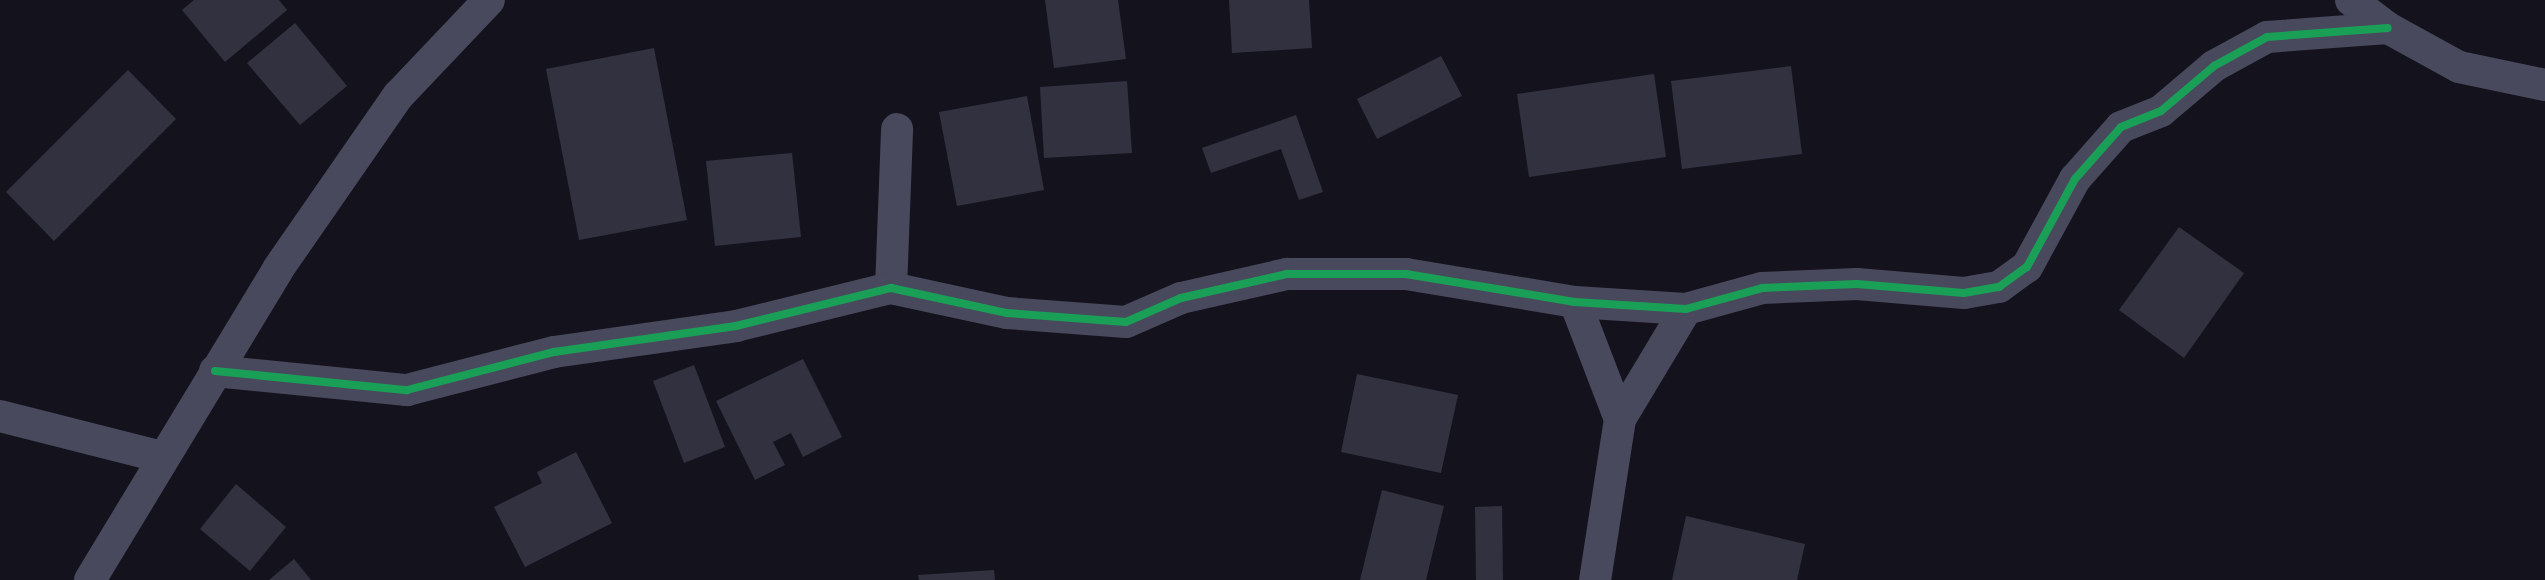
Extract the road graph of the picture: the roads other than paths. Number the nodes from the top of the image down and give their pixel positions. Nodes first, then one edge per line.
1 (489, 0) edge
2 (2351, 0) edge
3 (2388, 28) junction
4 (2545, 85) edge
5 (897, 129) dead end
6 (891, 288) junction
7 (1575, 302) junction
8 (1686, 309) junction
9 (215, 371) junction
10 (0, 416) edge
11 (1620, 419) junction
12 (162, 457) junction
13 (90, 580) edge
14 (1595, 580) edge

1 - 9 street
2 - 3 street
3 - 4 street
3 - 8 street
5 - 6 street
6 - 7 street
6 - 9 street
7 - 8 street
7 - 11 street
8 - 11 street
9 - 12 street
10 - 12 street
11 - 14 street
12 - 13 street

